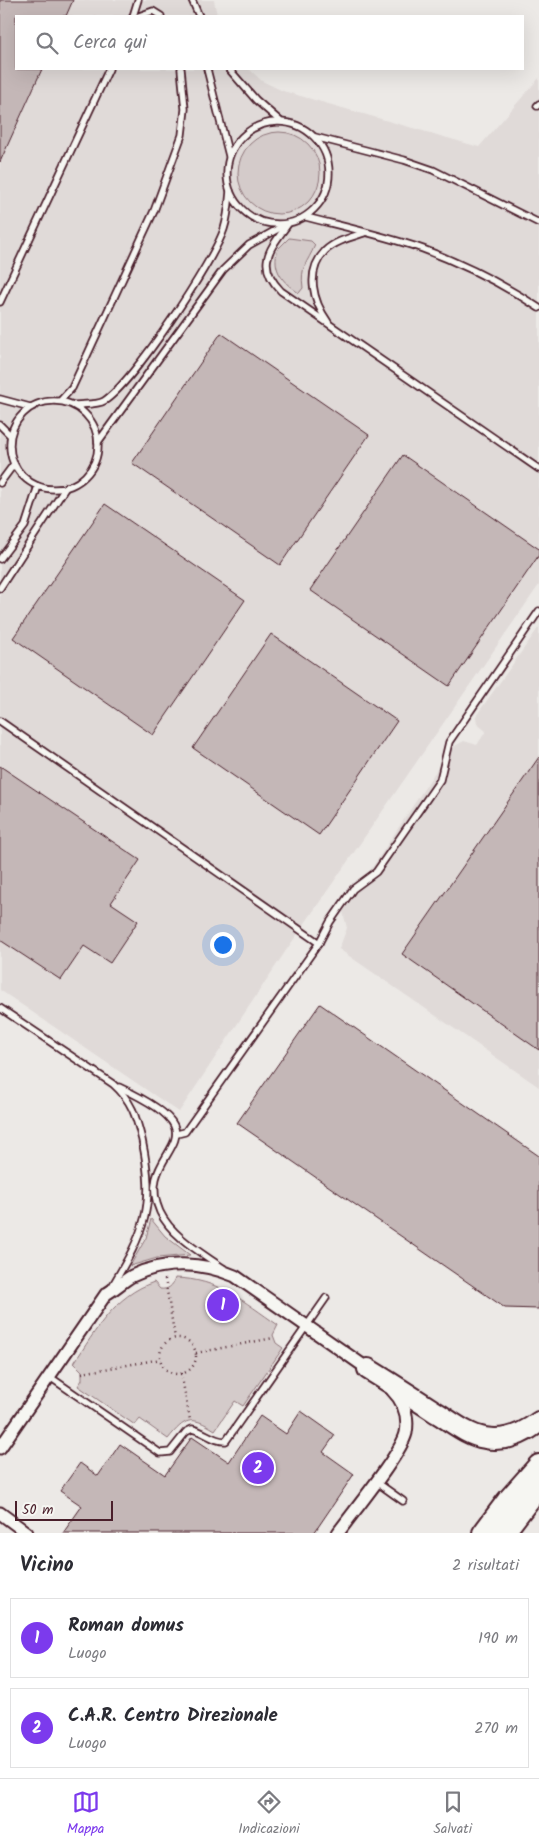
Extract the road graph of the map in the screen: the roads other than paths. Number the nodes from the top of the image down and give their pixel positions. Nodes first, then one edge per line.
1 (138, 0) edge
2 (193, 3) edge
3 (134, 15) edge
4 (143, 15) edge
5 (159, 15) edge
6 (198, 15) edge
7 (110, 70) edge
8 (181, 70) edge
9 (207, 70) edge
10 (231, 70) edge
11 (280, 121) junction
12 (315, 137) junction
13 (229, 156) junction
14 (230, 191) junction
15 (306, 217) junction
16 (539, 223) edge
17 (288, 224) junction
18 (365, 233) junction
19 (0, 302) edge
20 (539, 308) edge
21 (330, 326) junction
22 (0, 399) edge
23 (60, 400) junction
24 (74, 405) junction
25 (30, 407) junction
26 (0, 424) edge
27 (10, 435) junction
28 (98, 442) junction
29 (14, 464) junction
30 (539, 469) edge
31 (0, 483) edge
32 (38, 486) junction
33 (66, 487) junction
34 (0, 559) edge
35 (0, 588) edge
36 (539, 612) edge
37 (0, 721) edge
38 (319, 943) junction
39 (0, 1008) edge
40 (113, 1084) junction
41 (176, 1134) junction
42 (235, 1276) junction
43 (106, 1294) junction
44 (326, 1298) dead end
45 (306, 1326) junction
46 (368, 1369) junction
47 (50, 1377) junction
48 (539, 1422) edge
49 (0, 1448) edge
50 (539, 1465) edge
51 (376, 1481) junction
52 (539, 1487) edge
53 (403, 1501) dead end
54 (0, 1513) edge
55 (27, 1533) edge
56 (338, 1533) edge
57 (483, 1533) edge
58 (504, 1533) edge

1 - 3 lane
2 - 6 lane
4 - 5 lane
7 - 19 lane
8 - 23 lane
9 - 13 lane
10 - 11 lane
11 - 12 lane
11 - 13 lane
12 - 15 lane
12 - 16 lane
13 - 14 lane
14 - 17 lane
14 - 24 lane
15 - 17 lane
15 - 18 lane
17 - 21 lane
17 - 28 lane
18 - 20 lane
18 - 21 lane
21 - 30 lane
22 - 25 lane
23 - 24 lane
23 - 25 lane
24 - 28 lane
25 - 27 lane
26 - 27 lane
27 - 29 lane
28 - 33 lane
29 - 31 lane
29 - 32 lane
32 - 33 lane
32 - 34 lane
33 - 35 lane
36 - 38 lane
37 - 38 lane
38 - 41 lane
39 - 40 lane
40 - 41 lane
40 - 43 lane
41 - 42 lane
42 - 43 street
42 - 45 street
43 - 47 street
44 - 45 lane
45 - 46 street
45 - 47 lane
46 - 48 highway
46 - 51 street
47 - 49 street
50 - 57 highway
51 - 53 lane
51 - 56 street
52 - 58 highway
54 - 55 street

